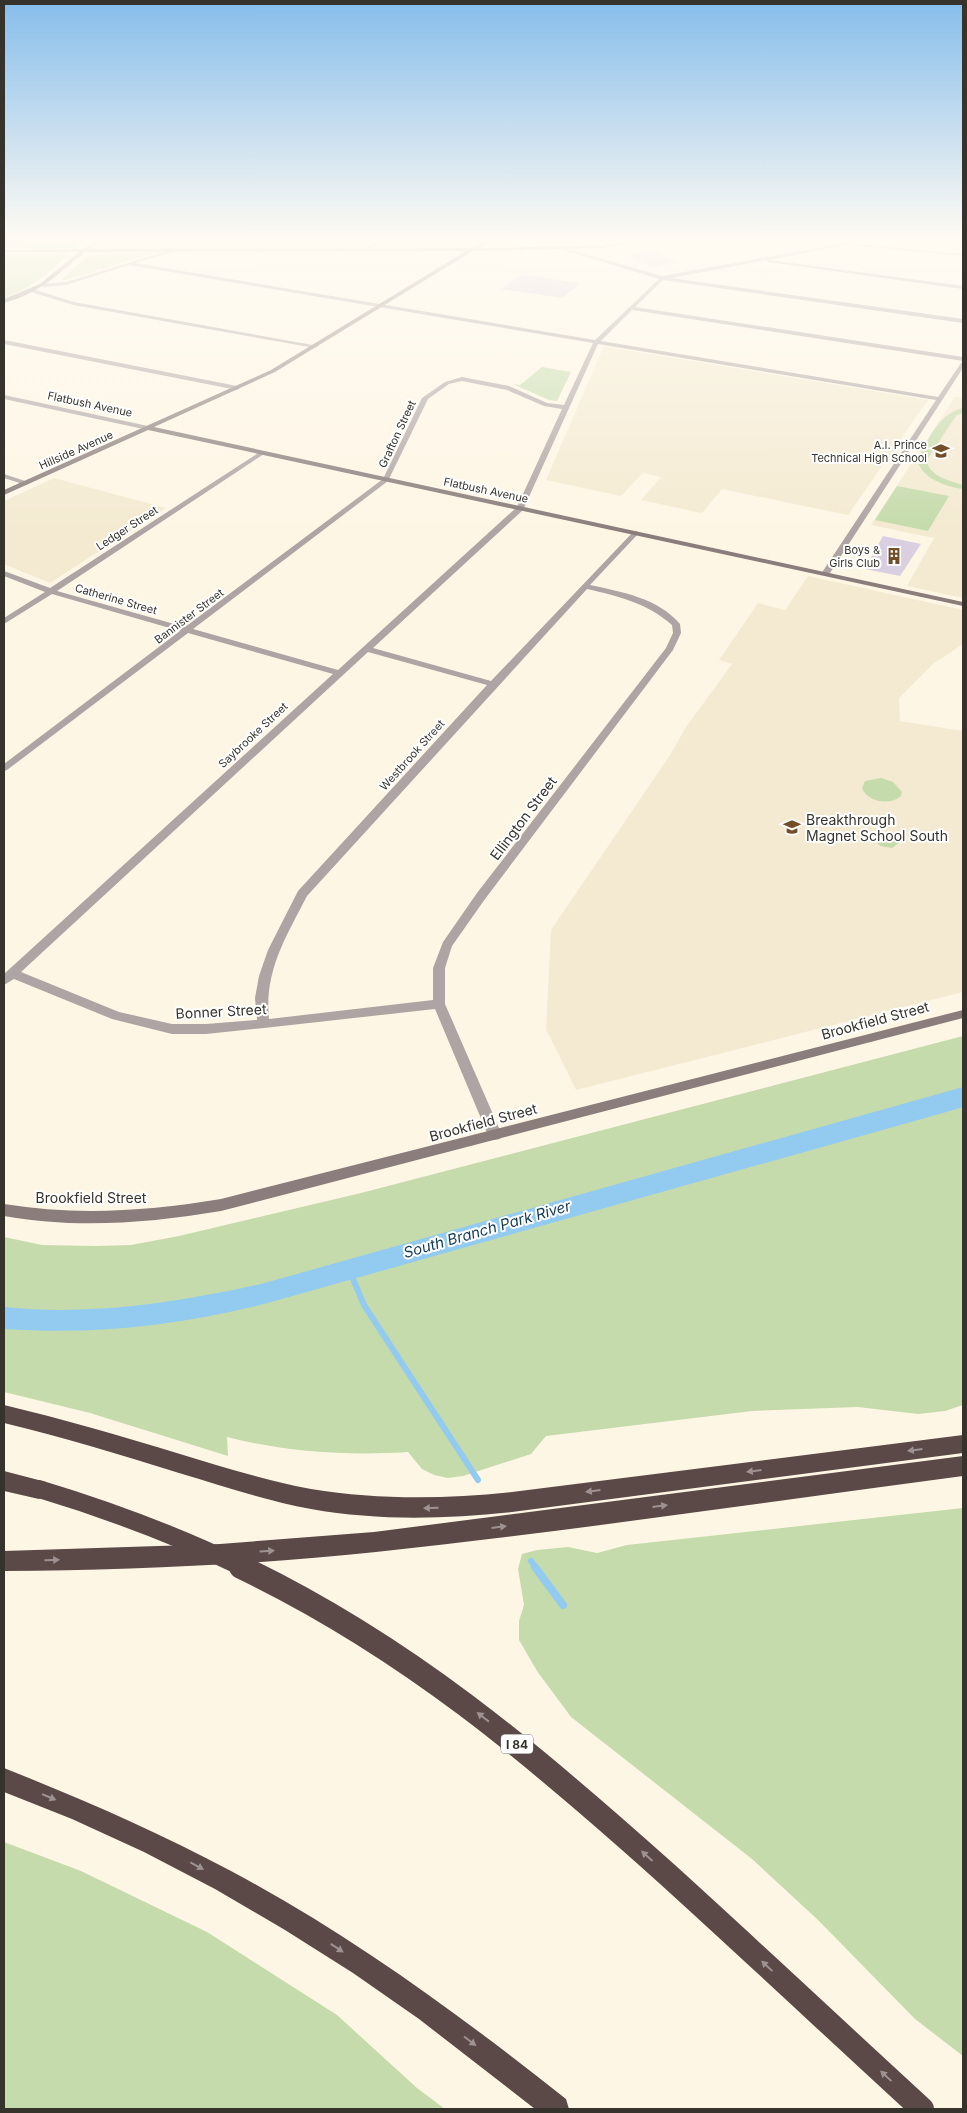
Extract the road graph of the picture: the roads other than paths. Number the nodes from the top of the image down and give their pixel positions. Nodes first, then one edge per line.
1 (257, 336) edge
2 (332, 336) edge
3 (558, 336) edge
4 (602, 336) edge
5 (810, 336) edge
6 (4, 342) edge
7 (596, 342) junction
8 (315, 346) junction
9 (963, 359) edge
10 (963, 364) edge
11 (236, 388) junction
12 (4, 396) edge
13 (941, 399) junction
14 (566, 407) junction
15 (148, 428) junction
16 (262, 453) junction
17 (4, 476) edge
18 (386, 480) junction
19 (26, 483) junction
20 (4, 493) edge
21 (520, 508) junction
22 (634, 533) junction
23 (4, 573) edge
24 (825, 574) junction
25 (586, 586) junction
26 (50, 592) junction
27 (963, 604) edge
28 (4, 622) edge
29 (188, 630) junction
30 (367, 649) junction
31 (339, 674) junction
32 (493, 684) junction
33 (4, 768) edge
34 (9, 977) edge
35 (438, 1004) junction
36 (963, 1014) edge
37 (264, 1024) junction
38 (495, 1135) junction
39 (4, 1210) edge
40 (4, 1414) edge
41 (963, 1444) edge
42 (963, 1466) edge
43 (4, 1481) edge
44 (4, 1561) edge
45 (4, 1780) edge
46 (556, 2109) edge
47 (922, 2109) edge

1 - 8 street
2 - 8 street, Hillside Avenue
3 - 7 street
4 - 7 street
5 - 9 street
6 - 11 street
7 - 13 street
7 - 14 street
8 - 11 street, Hillside Avenue
10 - 13 street
11 - 15 street, Hillside Avenue
12 - 15 street, Flatbush Avenue
13 - 24 street
14 - 18 street, Grafton Street
14 - 21 street
15 - 16 street, Flatbush Avenue
15 - 19 street, Hillside Avenue
16 - 18 street, Flatbush Avenue
16 - 26 street, Ledger Street
17 - 19 street
18 - 21 street, Flatbush Avenue
18 - 29 street, Bannister Street
19 - 20 street, Hillside Avenue
21 - 22 street, Flatbush Avenue
21 - 30 street, Saybrooke Street
22 - 24 street, Flatbush Avenue
22 - 25 street, Westbrook Street
23 - 26 street, Catherine Street
24 - 27 street, Flatbush Avenue
25 - 32 street, Westbrook Street
25 - 35 street, Ellington Street
26 - 28 street, Ledger Street
26 - 29 street, Catherine Street
29 - 31 street, Catherine Street
29 - 33 street, Bannister Street
30 - 31 street, Saybrooke Street
30 - 32 street
31 - 34 street, Saybrooke Street
32 - 37 street, Westbrook Street
34 - 37 street, Bonner Street
35 - 37 street, Bonner Street
35 - 38 street, Ellington Street
36 - 38 street, Brookfield Street
38 - 39 street, Brookfield Street
41 -> 40 highway
44 -> 42 highway
47 -> 43 highway, I 84, bridge
45 -> 46 highway

